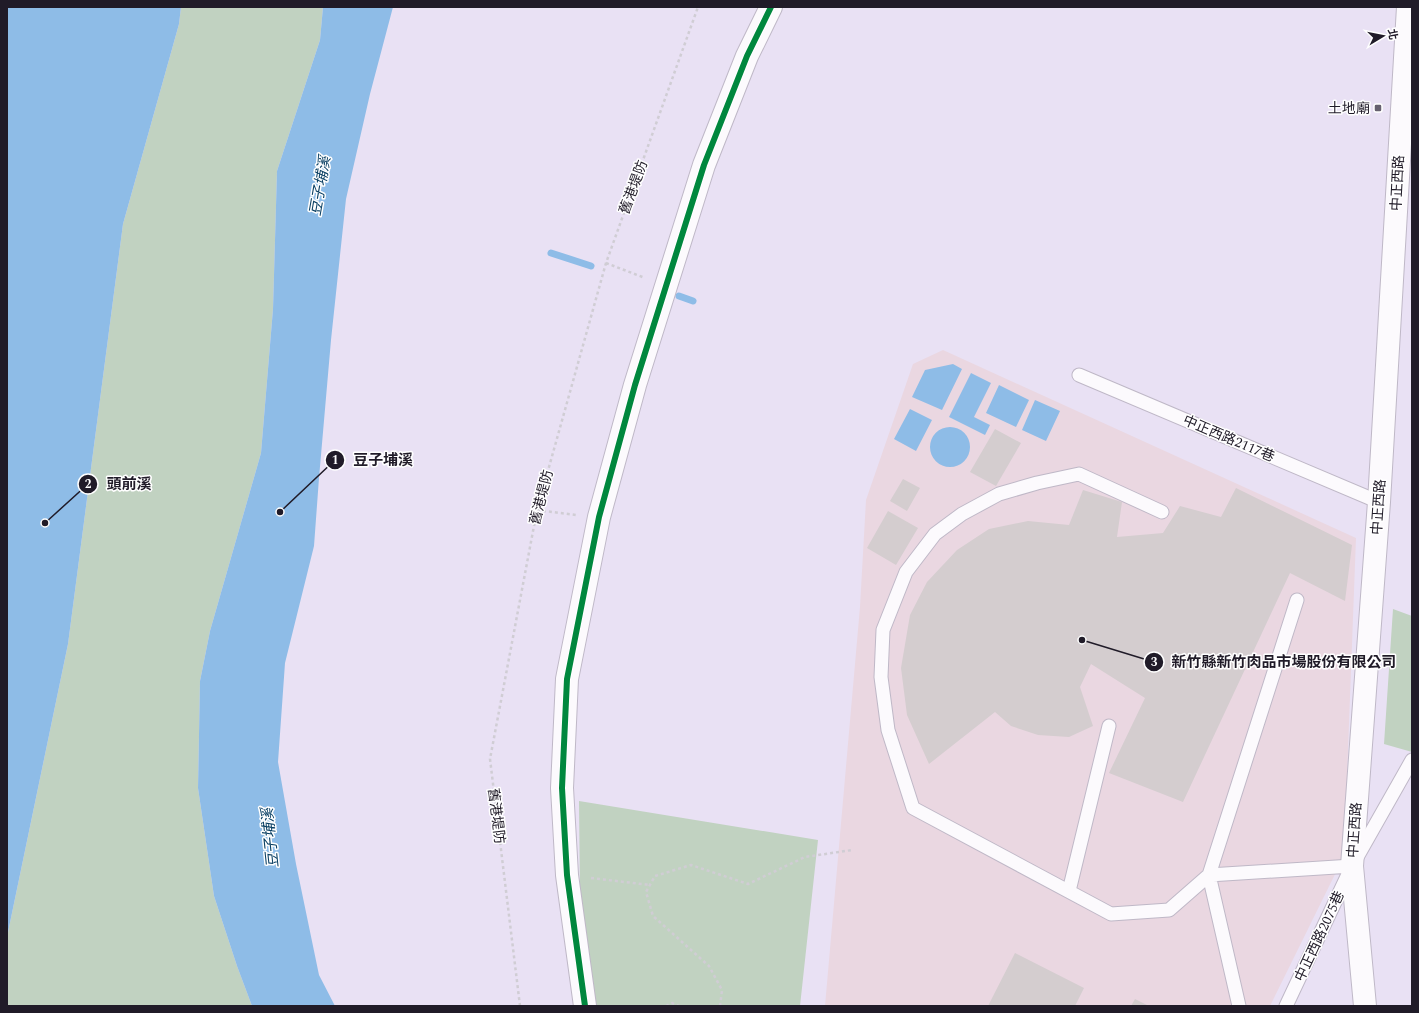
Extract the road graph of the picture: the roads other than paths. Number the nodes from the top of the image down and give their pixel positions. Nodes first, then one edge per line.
1 (771, 7) edge
2 (1408, 7) edge
3 (1407, 119) edge
4 (1079, 375) dead end
5 (1379, 502) junction
6 (1162, 512) dead end
7 (1297, 600) dead end
8 (1109, 726) dead end
9 (1412, 760) edge
10 (1352, 866) junction
11 (1209, 875) junction
12 (1069, 891) junction
13 (585, 1006) edge
14 (1239, 1006) edge
15 (1286, 1006) edge
16 (1365, 1006) edge

1 - 13 street
2 - 3 street, 中正西路
3 - 5 street, 中正西路
4 - 5 lane, 中正西路2117巷
5 - 10 street, 中正西路
6 - 12 lane
7 - 11 lane
8 - 12 lane
9 - 10 lane, 中正西路2075巷
10 - 11 lane
10 - 15 lane, 中正西路2075巷
10 - 16 street, 中正西路
11 - 12 lane
11 - 14 lane

